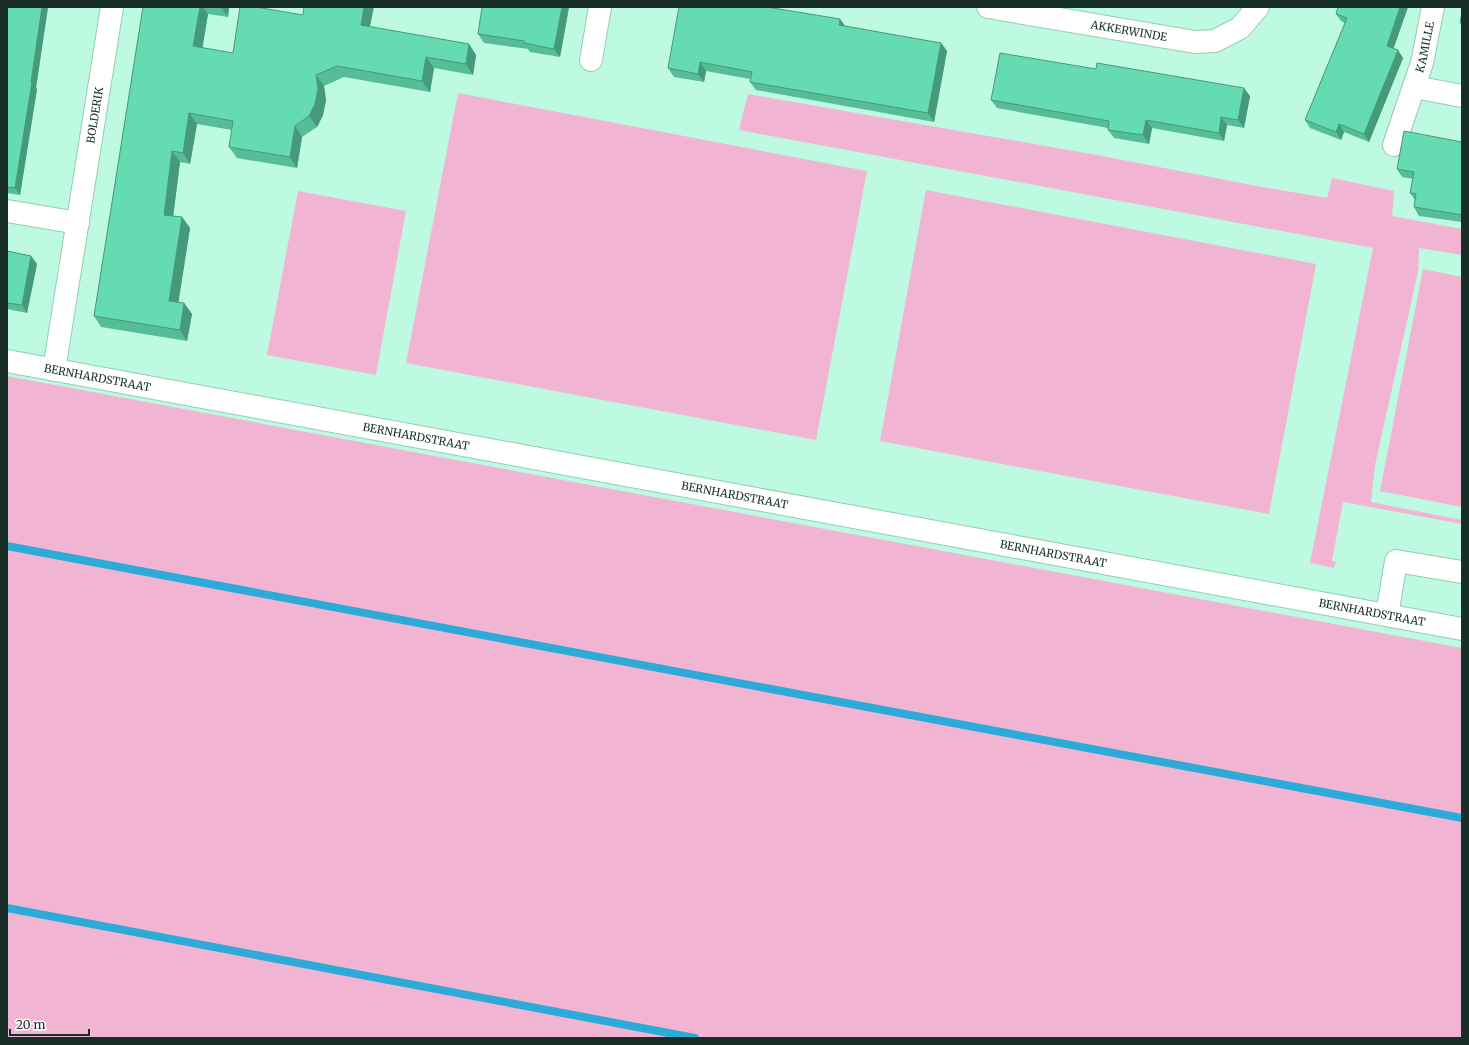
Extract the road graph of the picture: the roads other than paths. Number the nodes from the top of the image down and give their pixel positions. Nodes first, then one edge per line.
1 (112, 7) edge
2 (600, 7) edge
3 (988, 7) edge
4 (1258, 7) edge
5 (1433, 7) edge
6 (591, 60) dead end
7 (1414, 87) junction
8 (1462, 96) edge
9 (1394, 145) dead end
10 (7, 211) edge
11 (78, 223) junction
12 (7, 361) edge
13 (54, 370) junction
14 (1462, 572) edge
15 (1387, 615) junction
16 (1462, 629) edge

1 - 11 street, BOLDERIK
2 - 6 street
3 - 4 street, AKKERWINDE
5 - 7 street, KAMILLE
7 - 8 street, KAMILLE
7 - 9 street, KAMILLE
10 - 11 street
11 - 13 street, BOLDERIK
12 - 13 street, BERNHARDSTRAAT
13 - 15 street, BERNHARDSTRAAT
14 - 15 street
15 - 16 street, BERNHARDSTRAAT

